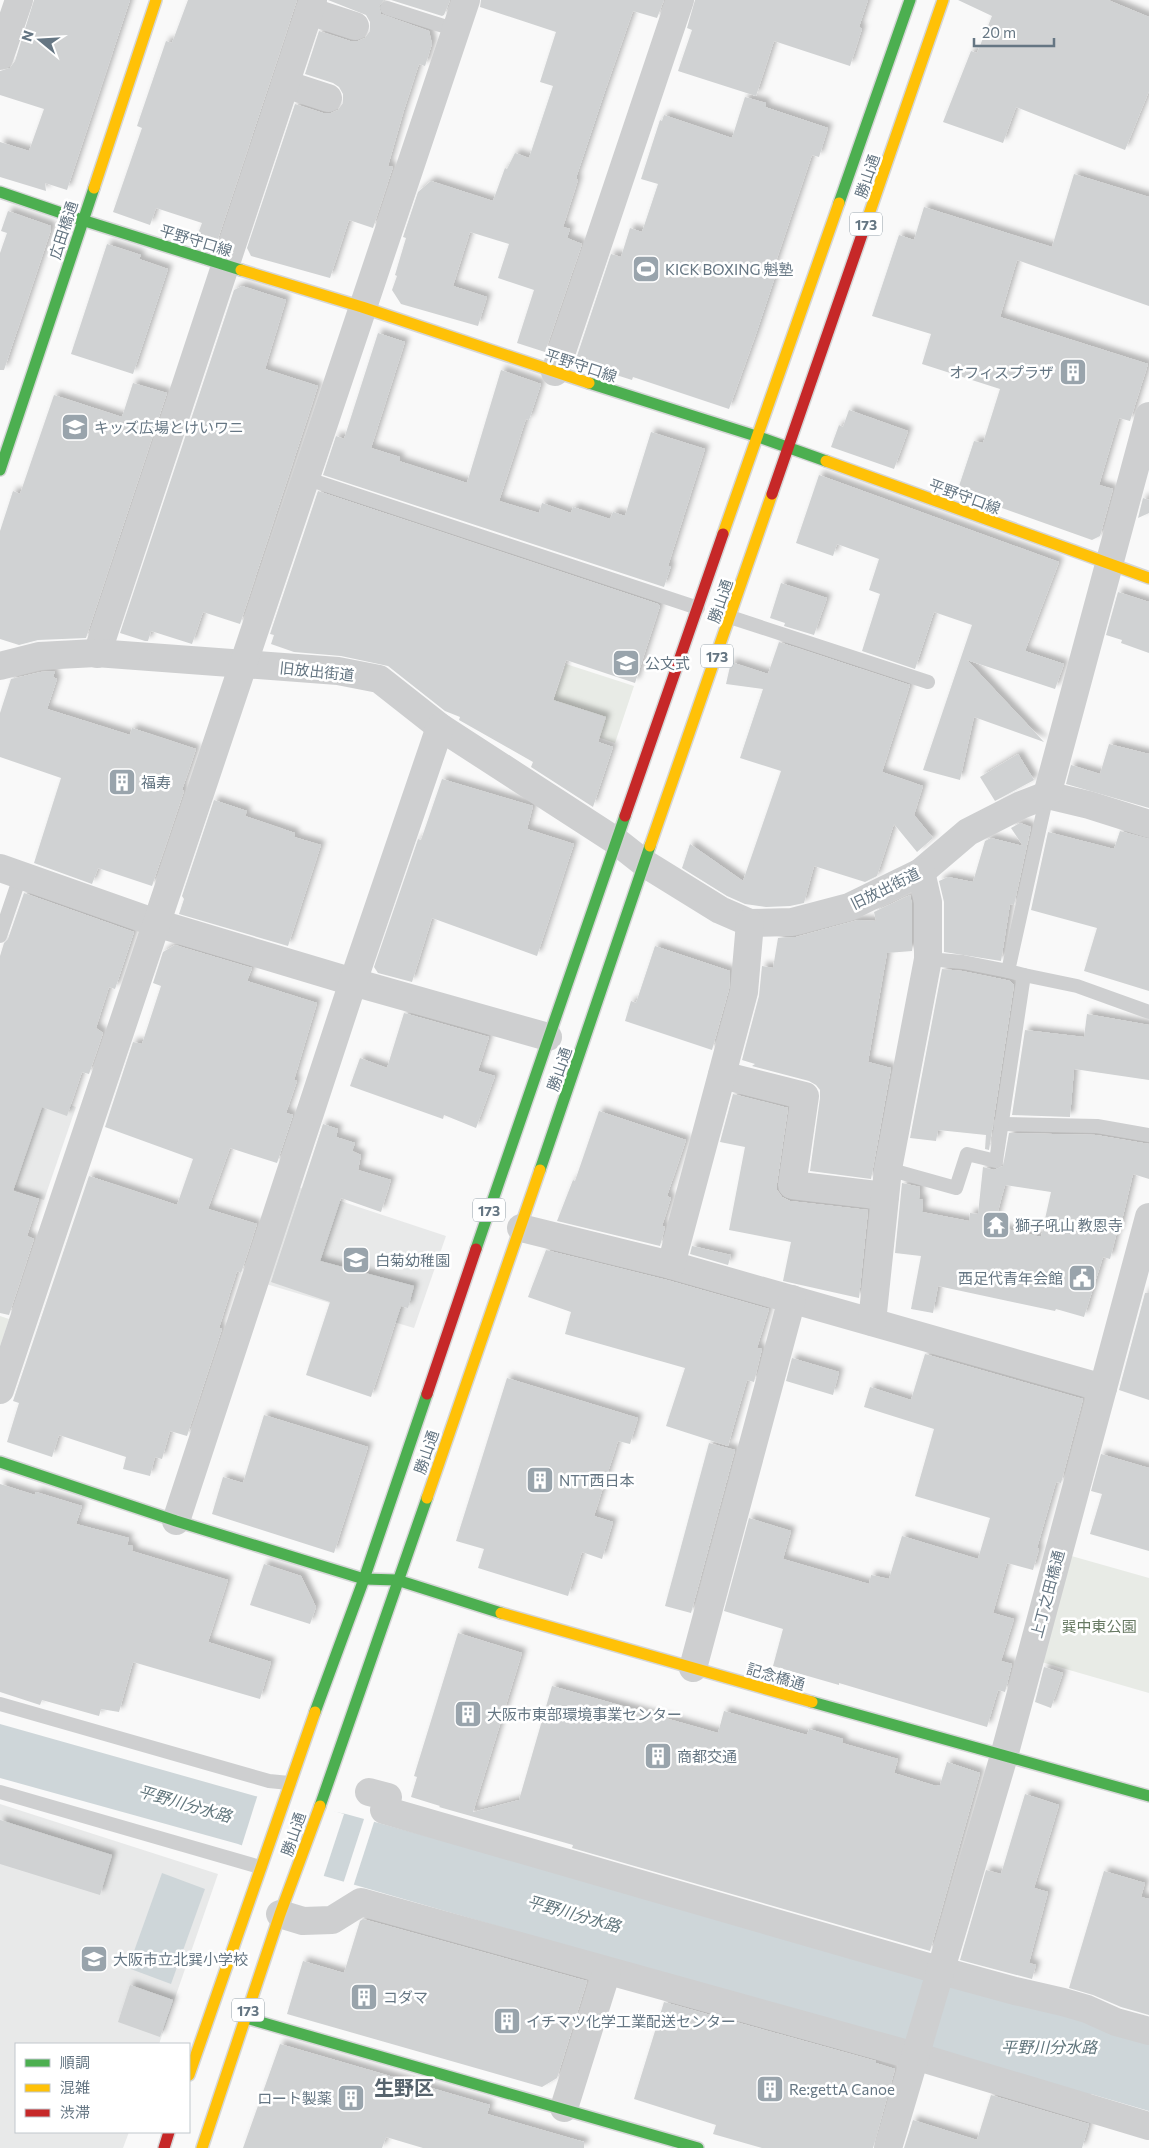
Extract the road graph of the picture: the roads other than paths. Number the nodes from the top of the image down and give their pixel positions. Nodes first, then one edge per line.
1 (19, 0) edge
2 (156, 0) edge
3 (466, 0) edge
4 (680, 0) edge
5 (910, 0) edge
6 (944, 0) edge
7 (311, 6) edge
8 (387, 8) dead end
9 (355, 26) dead end
10 (456, 30) junction
11 (0, 56) edge
12 (285, 84) junction
13 (328, 98) dead end
14 (0, 192) edge
15 (82, 220) junction
16 (225, 264) junction
17 (362, 307) junction
18 (555, 372) junction
19 (1149, 416) edge
20 (759, 437) junction
21 (789, 448) junction
22 (0, 470) edge
23 (305, 478) junction
24 (1108, 563) junction
25 (1149, 578) edge
26 (698, 608) junction
27 (730, 617) junction
28 (98, 654) junction
29 (242, 665) junction
30 (0, 666) edge
31 (928, 682) dead end
32 (440, 727) junction
33 (1047, 795) junction
34 (1149, 824) edge
35 (616, 841) junction
36 (644, 862) junction
37 (10, 871) edge
38 (921, 872) junction
39 (156, 923) junction
40 (750, 923) junction
41 (0, 936) edge
42 (928, 960) junction
43 (1008, 971) junction
44 (1024, 975) junction
45 (353, 982) junction
46 (1149, 1012) edge
47 (548, 1037) junction
48 (722, 1075) junction
49 (1000, 1124) junction
50 (1149, 1134) edge
51 (888, 1169) junction
52 (885, 1196) junction
53 (1149, 1217) edge
54 (521, 1228) junction
55 (671, 1265) junction
56 (792, 1299) junction
57 (1138, 1302) edge
58 (872, 1322) junction
59 (1103, 1388) junction
60 (0, 1390) edge
61 (0, 1462) edge
62 (176, 1521) junction
63 (364, 1580) junction
64 (397, 1580) junction
65 (693, 1668) junction
66 (0, 1704) edge
67 (1004, 1756) junction
68 (287, 1789) junction
69 (0, 1792) edge
70 (369, 1792) dead end
71 (1149, 1796) edge
72 (261, 1864) junction
73 (280, 1914) junction
74 (607, 1971) junction
75 (941, 1973) junction
76 (246, 2018) junction
77 (1149, 2031) edge
78 (916, 2055) junction
79 (190, 2072) edge
80 (564, 2108) junction
81 (1149, 2126) edge
82 (169, 2133) edge
83 (164, 2148) edge
84 (202, 2148) edge
85 (698, 2148) edge
86 (888, 2148) edge

1 - 11 street
2 - 15 main road, 広田橋通
3 - 10 street
4 - 18 street
5 - 20 main road, 勝山通 / 173
6 - 21 main road, 勝山通 / 173
7 - 9 street
7 - 12 street
8 - 10 lane
10 - 17 street
12 - 13 street
12 - 16 street
14 - 15 main road, 平野守口線
15 - 16 main road, 平野守口線
15 - 22 main road, 広田橋通
16 - 17 main road, 平野守口線
16 - 28 street
17 - 18 main road, 平野守口線
17 - 23 street
18 - 20 main road, 平野守口線
19 - 24 street
20 - 21 main road, 平野守口線
20 - 26 main road, 勝山通 / 173
21 - 24 main road, 平野守口線
21 - 27 main road, 勝山通 / 173
23 - 26 lane
23 - 29 street
24 - 25 main road, 平野守口線
24 - 33 street
26 - 35 main road, 勝山通 / 173
27 - 31 lane
27 - 36 main road, 勝山通 / 173
28 - 29 street, 旧放出街道
28 - 30 street, 旧放出街道
29 - 32 street, 旧放出街道
29 - 39 street
32 - 35 street, 旧放出街道
32 - 45 street
33 - 34 street
33 - 38 street, 旧放出街道
33 - 43 lane
35 - 36 street, 旧放出街道
35 - 47 main road, 勝山通 / 173
36 - 40 street, 旧放出街道
36 - 54 main road, 勝山通 / 173
37 - 39 street
37 - 41 lane
38 - 40 street, 旧放出街道
38 - 42 street
39 - 45 street
39 - 60 street
40 - 48 street
42 - 43 lane
42 - 51 street
43 - 44 lane
44 - 46 lane
44 - 49 lane
45 - 47 street
45 - 62 street
47 - 63 main road, 勝山通 / 173
48 - 52 street
48 - 55 street
49 - 50 lane
49 - 51 lane
51 - 52 street
52 - 58 street
53 - 57 street, 上丁之田橋通
54 - 55 street
54 - 64 main road, 勝山通 / 173
55 - 56 street
56 - 58 street
56 - 65 street
57 - 59 street, 上丁之田橋通
58 - 59 street
59 - 67 street, 上丁之田橋通
61 - 62 main road, 記念橋通
62 - 63 main road, 記念橋通
63 - 64 main road, 記念橋通
63 - 68 main road, 勝山通 / 173
64 - 65 main road, 記念橋通
64 - 73 main road, 勝山通 / 173
65 - 67 main road, 記念橋通
66 - 68 lane
67 - 71 main road, 記念橋通
67 - 75 street, 上丁之田橋通
68 - 72 main road, 勝山通 / 173
69 - 72 lane
70 - 75 street
72 - 79 main road, 勝山通 / 173
73 - 74 street
73 - 76 main road, 勝山通 / 173
74 - 78 street
74 - 80 street
75 - 77 street
75 - 78 street, 上丁之田橋通
76 - 80 main road
76 - 84 main road, 勝山通 / 173
78 - 81 street
78 - 86 street
80 - 85 main road
82 - 83 main road

